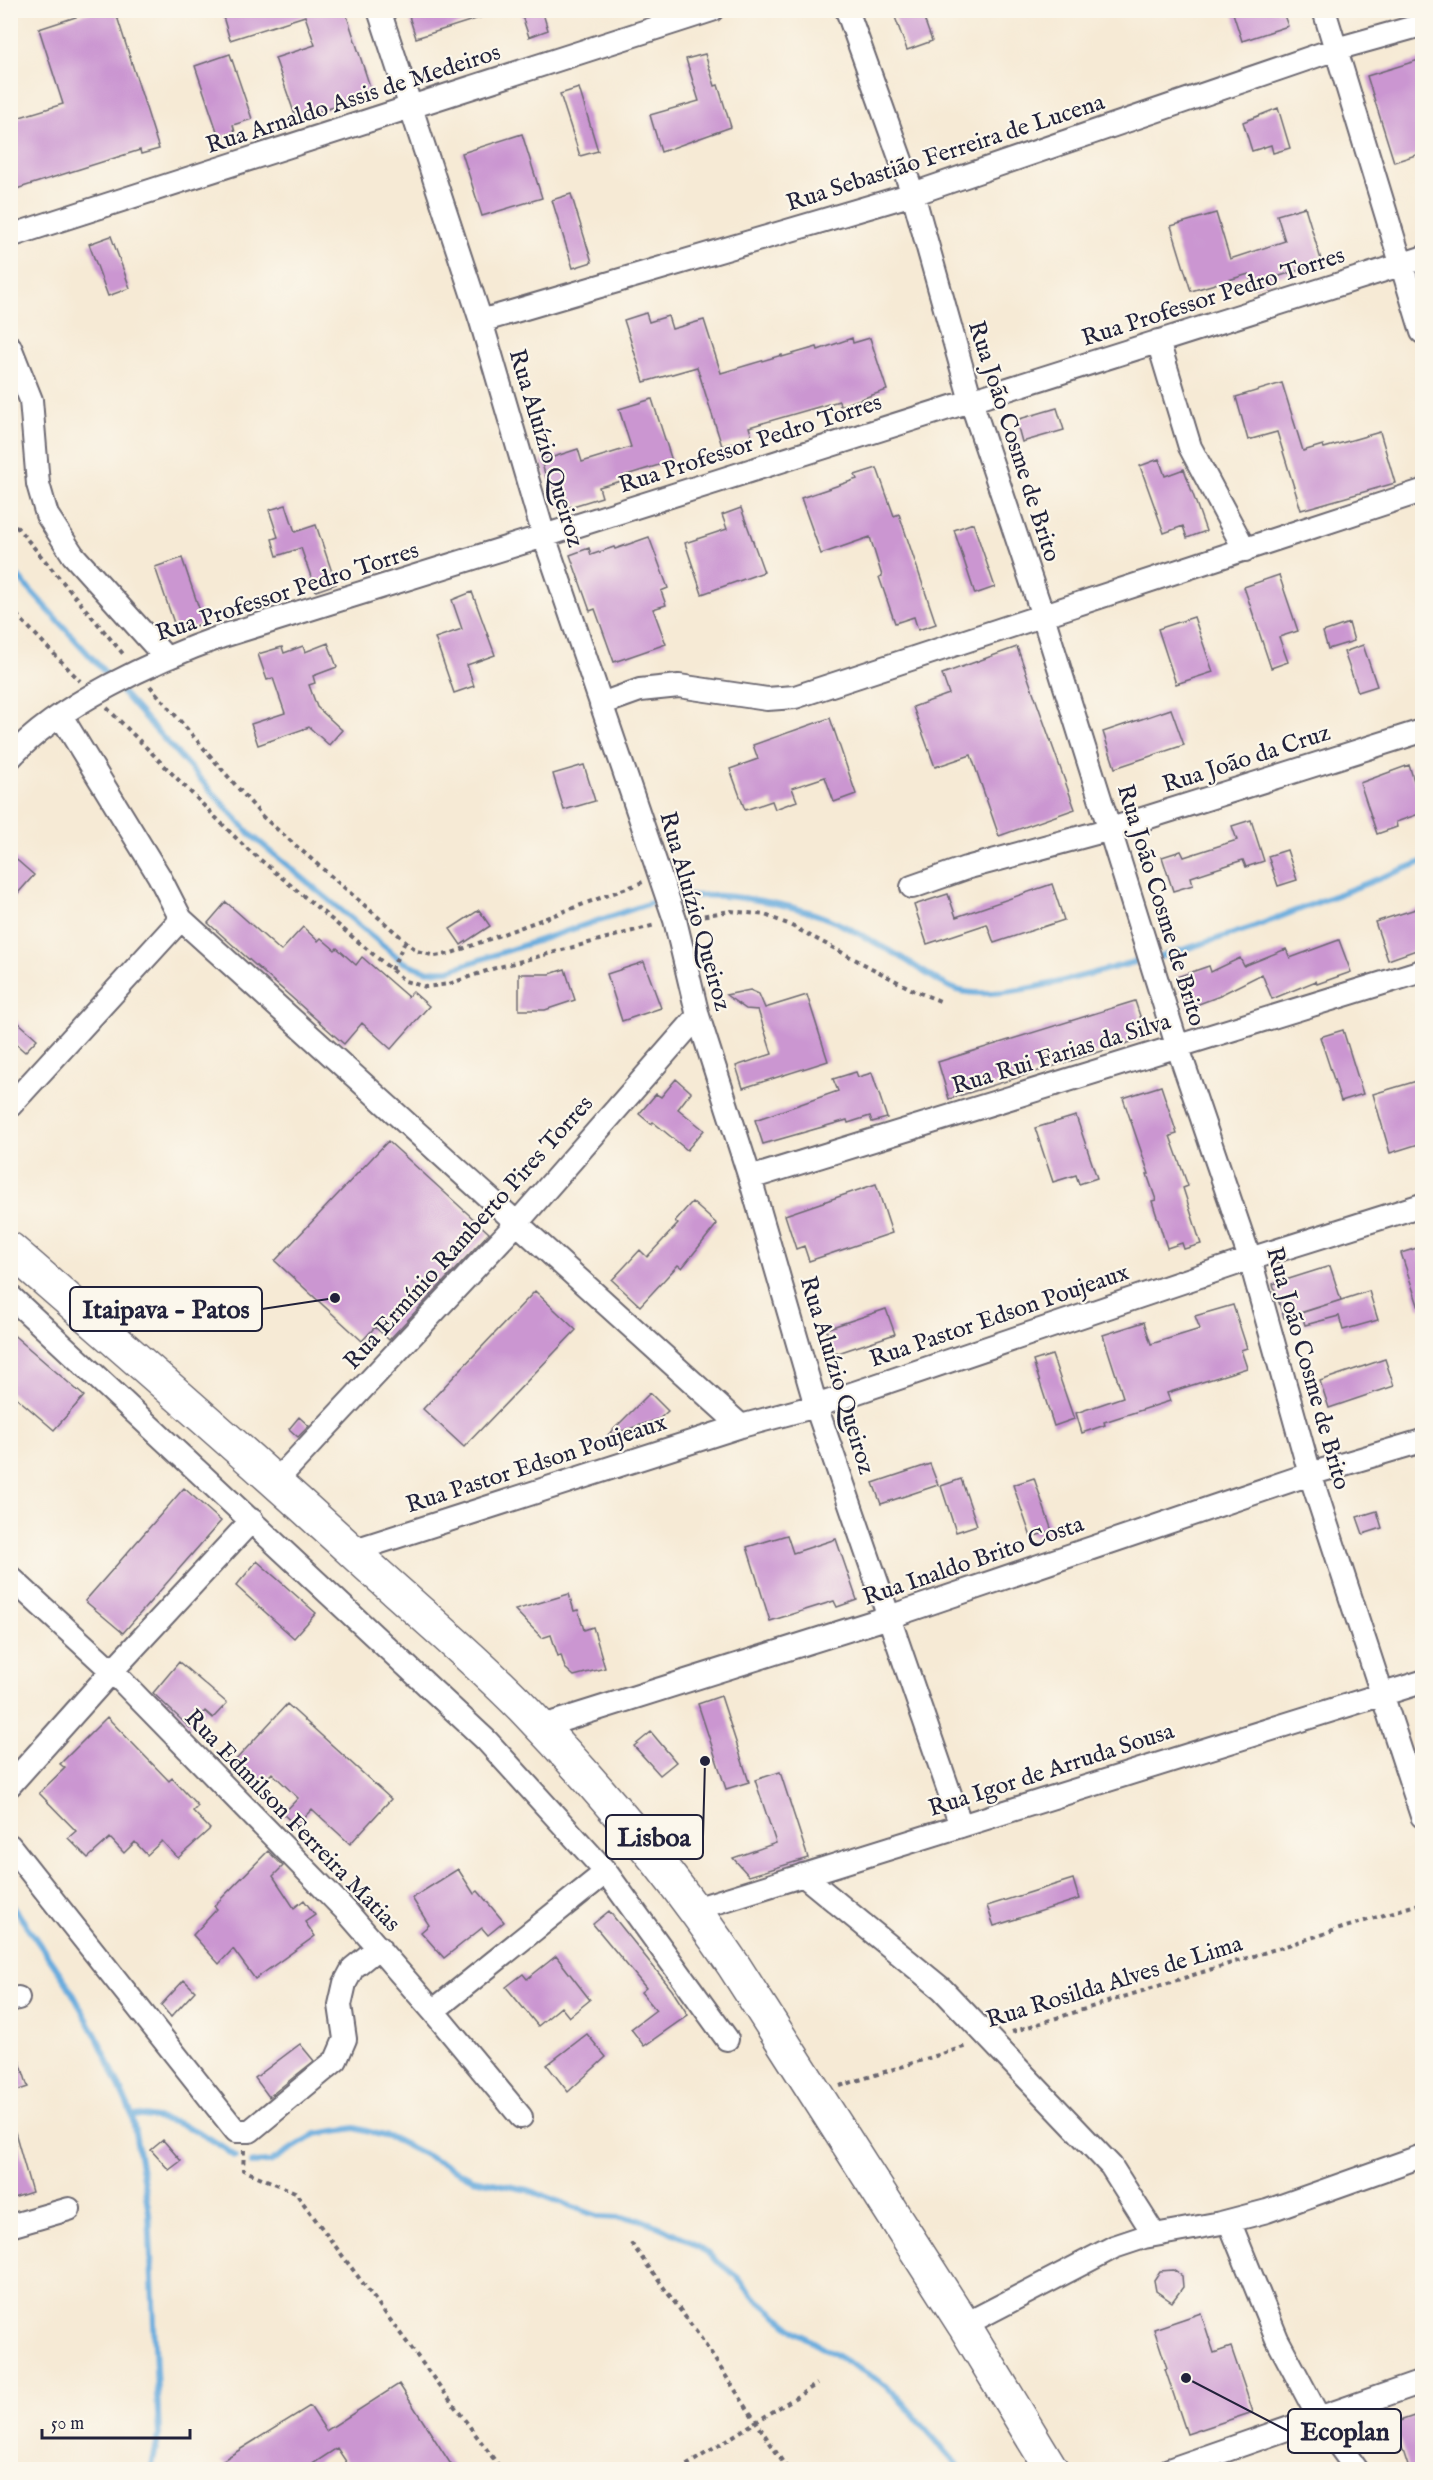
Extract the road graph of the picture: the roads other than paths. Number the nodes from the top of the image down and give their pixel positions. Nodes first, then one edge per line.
1 (379, 10) edge
2 (712, 10) edge
3 (847, 10) edge
4 (1324, 10) edge
5 (1422, 25) edge
6 (1336, 49) junction
7 (410, 109) junction
8 (913, 194) junction
9 (10, 236) edge
10 (1412, 261) edge
11 (481, 321) junction
12 (1422, 332) edge
13 (1158, 341) junction
14 (10, 347) edge
15 (971, 401) junction
16 (1422, 491) edge
17 (544, 536) junction
18 (1245, 550) junction
19 (1043, 616) junction
20 (166, 658) junction
21 (602, 704) junction
22 (61, 716) junction
23 (1422, 731) edge
24 (10, 758) edge
25 (1111, 829) junction
26 (912, 887) dead end
27 (181, 919) junction
28 (1422, 971) edge
29 (698, 1016) junction
30 (1177, 1045) junction
31 (10, 1106) edge
32 (750, 1178) junction
33 (1422, 1205) edge
34 (516, 1224) junction
35 (10, 1249) edge
36 (1250, 1259) junction
37 (10, 1296) edge
38 (816, 1406) junction
39 (741, 1426) junction
40 (1422, 1441) edge
41 (1310, 1474) junction
42 (276, 1481) junction
43 (252, 1520) junction
44 (352, 1551) junction
45 (10, 1576) edge
46 (889, 1617) junction
47 (112, 1671) junction
48 (1422, 1682) edge
49 (1384, 1692) junction
50 (540, 1727) junction
51 (10, 1785) edge
52 (1422, 1816) edge
53 (962, 1826) junction
54 (10, 1845) edge
55 (606, 1872) junction
56 (803, 1875) junction
57 (695, 1909) junction
58 (379, 1947) junction
59 (433, 2011) junction
60 (727, 2039) dead end
61 (520, 2117) dead end
62 (1422, 2156) edge
63 (69, 2209) dead end
64 (1229, 2221) junction
65 (10, 2226) edge
66 (1154, 2234) junction
67 (964, 2325) junction
68 (1422, 2382) edge
69 (1319, 2418) junction
70 (1052, 2469) edge
71 (1174, 2469) edge
72 (1358, 2469) edge

1 - 7 street, Rua Aluízio Queiroz
2 - 7 street, Rua Arnaldo Assis de Medeiros
3 - 8 street, Rua João Cosme de Brito
4 - 6 street
5 - 6 street, Rua Sebastião Ferreira de Lucena
6 - 8 street, Rua Sebastião Ferreira de Lucena
6 - 10 street
7 - 9 street, Rua Arnaldo Assis de Medeiros
7 - 11 street, Rua Aluízio Queiroz
8 - 11 street, Rua Sebastião Ferreira de Lucena
8 - 15 street, Rua João Cosme de Brito
10 - 12 street
10 - 13 street, Rua Professor Pedro Torres
11 - 17 street, Rua Aluízio Queiroz
13 - 15 street, Rua Professor Pedro Torres
13 - 18 street
14 - 20 street
15 - 17 street, Rua Professor Pedro Torres
15 - 19 street, Rua João Cosme de Brito
16 - 18 street
17 - 20 street, Rua Professor Pedro Torres
17 - 21 street, Rua Aluízio Queiroz
18 - 19 street
19 - 21 street
19 - 25 street, Rua João Cosme de Brito
20 - 22 street, Rua Professor Pedro Torres
21 - 29 street, Rua Aluízio Queiroz
22 - 24 street, Rua Professor Pedro Torres
22 - 27 street
23 - 25 street, Rua João da Cruz
25 - 26 street, Rua João da Cruz
25 - 30 street, Rua João Cosme de Brito
27 - 31 street
27 - 34 street
28 - 30 street, Rua Rui Farias da Silva
29 - 32 street, Rua Aluízio Queiroz
29 - 34 street, Rua Ermínio Ramberto Pires Torres
30 - 32 street, Rua Rui Farias da Silva
30 - 36 street, Rua João Cosme de Brito
32 - 38 street, Rua Aluízio Queiroz
33 - 36 street, Rua Pastor Edson Poujeaux
34 - 39 street
34 - 42 street, Rua Ermínio Ramberto Pires Torres
35 - 42 main road
36 - 38 street, Rua Pastor Edson Poujeaux
36 - 41 street, Rua João Cosme de Brito
37 - 43 street
38 - 39 street, Rua Pastor Edson Poujeaux
38 - 46 street, Rua Aluízio Queiroz
39 - 44 street, Rua Pastor Edson Poujeaux
40 - 41 street, Rua Inaldo Brito Costa
41 - 46 street, Rua Inaldo Brito Costa
41 - 49 street, Rua João Cosme de Brito
42 - 44 main road
43 - 47 street
43 - 55 street
44 - 50 main road
45 - 47 street, Rua Edmilson Ferreira Matias
46 - 50 street, Rua Inaldo Brito Costa
46 - 53 street, Rua Aluízio Queiroz
47 - 51 street
47 - 58 street, Rua Edmilson Ferreira Matias
48 - 49 street, Rua Igor de Arruda Sousa
49 - 52 street, Rua João Cosme de Brito
49 - 53 street, Rua Igor de Arruda Sousa
50 - 57 main road
53 - 56 street, Rua Igor de Arruda Sousa
54 - 58 street
55 - 59 street
55 - 60 street
56 - 57 street, Rua Igor de Arruda Sousa
56 - 66 street
57 - 67 main road
58 - 59 street, Rua Edmilson Ferreira Matias
59 - 61 street, Rua Edmilson Ferreira Matias
62 - 64 street
63 - 65 street
64 - 66 street
64 - 69 street
66 - 67 street
67 - 70 main road
68 - 69 street
69 - 71 street
69 - 72 street

